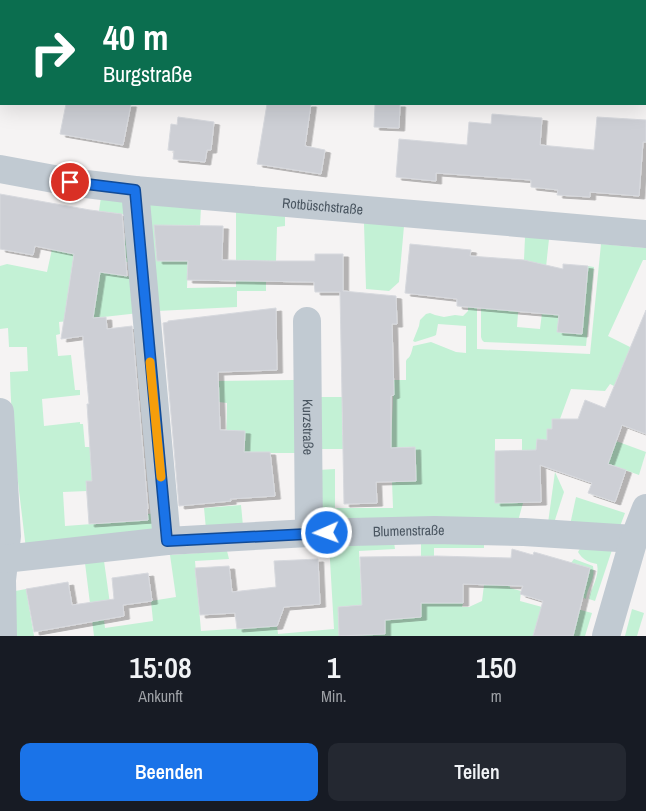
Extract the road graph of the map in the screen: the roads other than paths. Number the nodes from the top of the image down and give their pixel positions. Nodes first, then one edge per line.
1 (0, 169) edge
2 (135, 190) junction
3 (646, 234) edge
4 (307, 320) dead end
5 (0, 412) edge
6 (646, 508) edge
7 (309, 533) junction
8 (634, 539) junction
9 (167, 541) junction
10 (4, 559) junction
11 (3, 636) edge
12 (606, 636) edge

1 - 2 street, Rotbüschstraße
2 - 3 street, Rotbüschstraße
2 - 9 street
4 - 7 street, Kurzstraße
5 - 10 street
6 - 8 street
7 - 8 street, Blumenstraße
7 - 9 street, Blumenstraße
8 - 12 street
9 - 10 street, Blumenstraße
10 - 11 street

